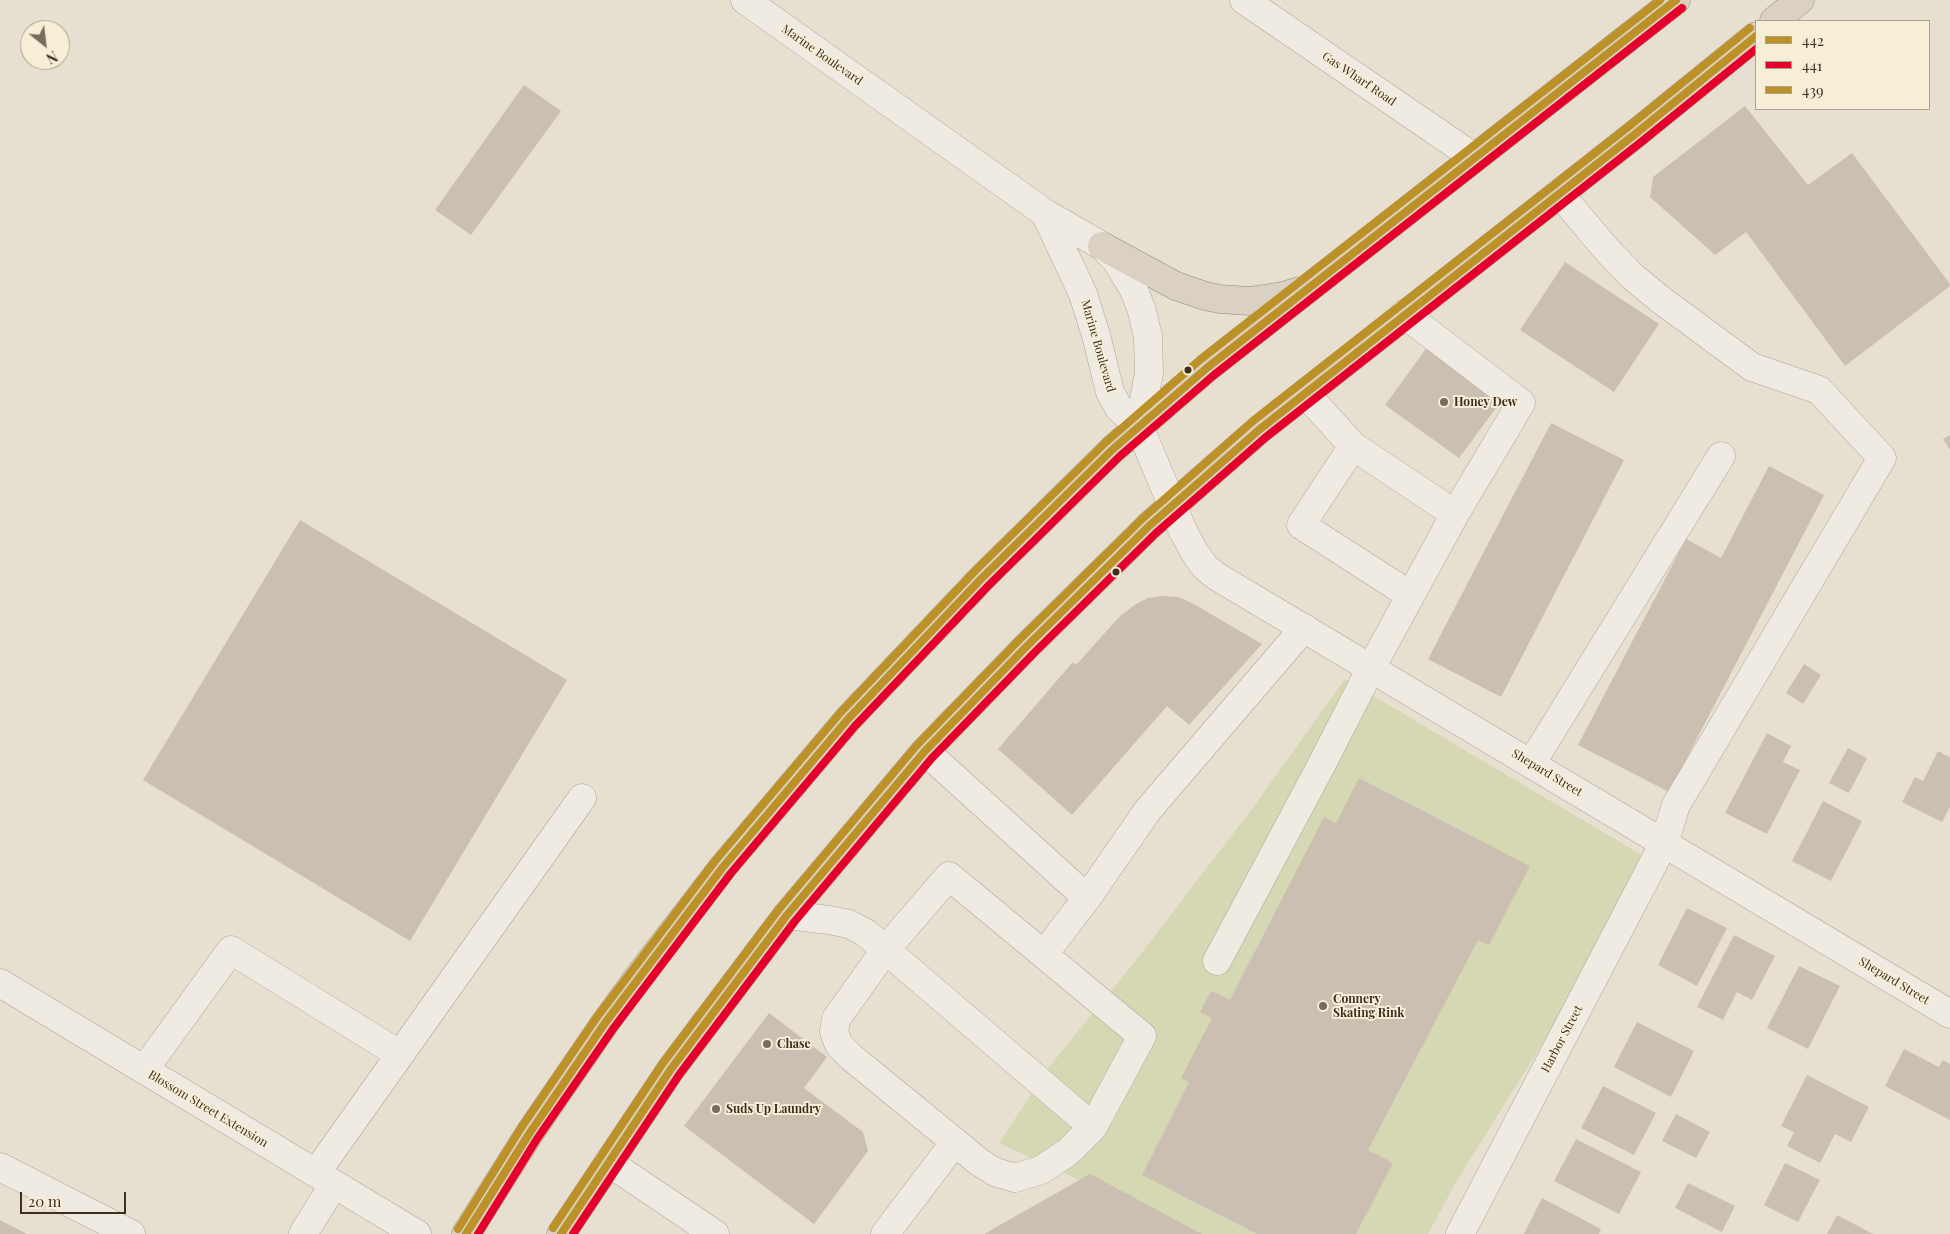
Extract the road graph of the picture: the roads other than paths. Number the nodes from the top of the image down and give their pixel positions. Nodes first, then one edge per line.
1 (1676, 0) edge
2 (1800, 0) edge
3 (1260, 4) edge
4 (761, 5) edge
5 (1775, 20) edge
6 (1755, 37) edge
7 (1475, 158) junction
8 (1559, 193) junction
9 (1045, 213) junction
10 (1102, 246) junction
11 (1311, 288) junction
12 (1404, 314) junction
13 (1304, 392) junction
14 (1139, 426) junction
15 (1353, 446) junction
16 (1721, 456) dead end
17 (1172, 506) junction
18 (1455, 514) junction
19 (1410, 595) junction
20 (1304, 628) junction
21 (1371, 668) junction
22 (926, 751) junction
23 (1531, 764) junction
24 (582, 798) dead end
25 (1664, 843) junction
26 (1087, 898) junction
27 (787, 915) junction
28 (886, 949) junction
29 (1044, 954) junction
30 (1217, 961) dead end
31 (0, 983) edge
32 (1950, 1014) edge
33 (400, 1054) junction
34 (144, 1070) junction
35 (1093, 1127) junction
36 (955, 1142) junction
37 (608, 1162) junction
38 (0, 1167) edge
39 (325, 1179) junction
40 (698, 1230) edge
41 (131, 1234) edge
42 (303, 1234) edge
43 (417, 1234) edge
44 (466, 1234) edge
45 (561, 1234) edge
46 (885, 1234) edge
47 (1460, 1234) edge

1 - 7 highway
2 - 5 highway
3 - 7 street, Gas Wharf Road
4 - 9 street, Marine Boulevard
6 - 8 highway
7 - 11 highway
8 - 12 highway
8 - 25 street, Harbor Street
9 - 10 street, Marine Boulevard
9 - 14 street, Marine Boulevard
10 - 11 highway
10 - 14 street, Marine Boulevard
11 - 14 highway
12 - 13 highway
12 - 18 street
13 - 15 street
13 - 17 highway
14 - 17 street, Shepard Street
14 - 44 highway
15 - 18 street
15 - 19 street
16 - 23 street
17 - 20 street, Shepard Street
17 - 22 highway
18 - 19 street
19 - 21 street
20 - 21 street, Shepard Street
20 - 26 street
21 - 23 street, Shepard Street
21 - 30 street
22 - 26 street
22 - 27 highway
23 - 25 street, Shepard Street
24 - 33 street
25 - 32 street, Shepard Street
25 - 47 street, Harbor Street
26 - 29 street
27 - 28 street
27 - 37 highway
28 - 29 street
28 - 35 street
28 - 36 street
29 - 35 street
31 - 34 street, Blossom Street Extension
33 - 34 street
33 - 39 street
34 - 39 street, Blossom Street Extension
35 - 36 street
36 - 46 street
37 - 40 street
37 - 45 highway
38 - 41 street
39 - 42 street
39 - 43 street, Blossom Street Extension

